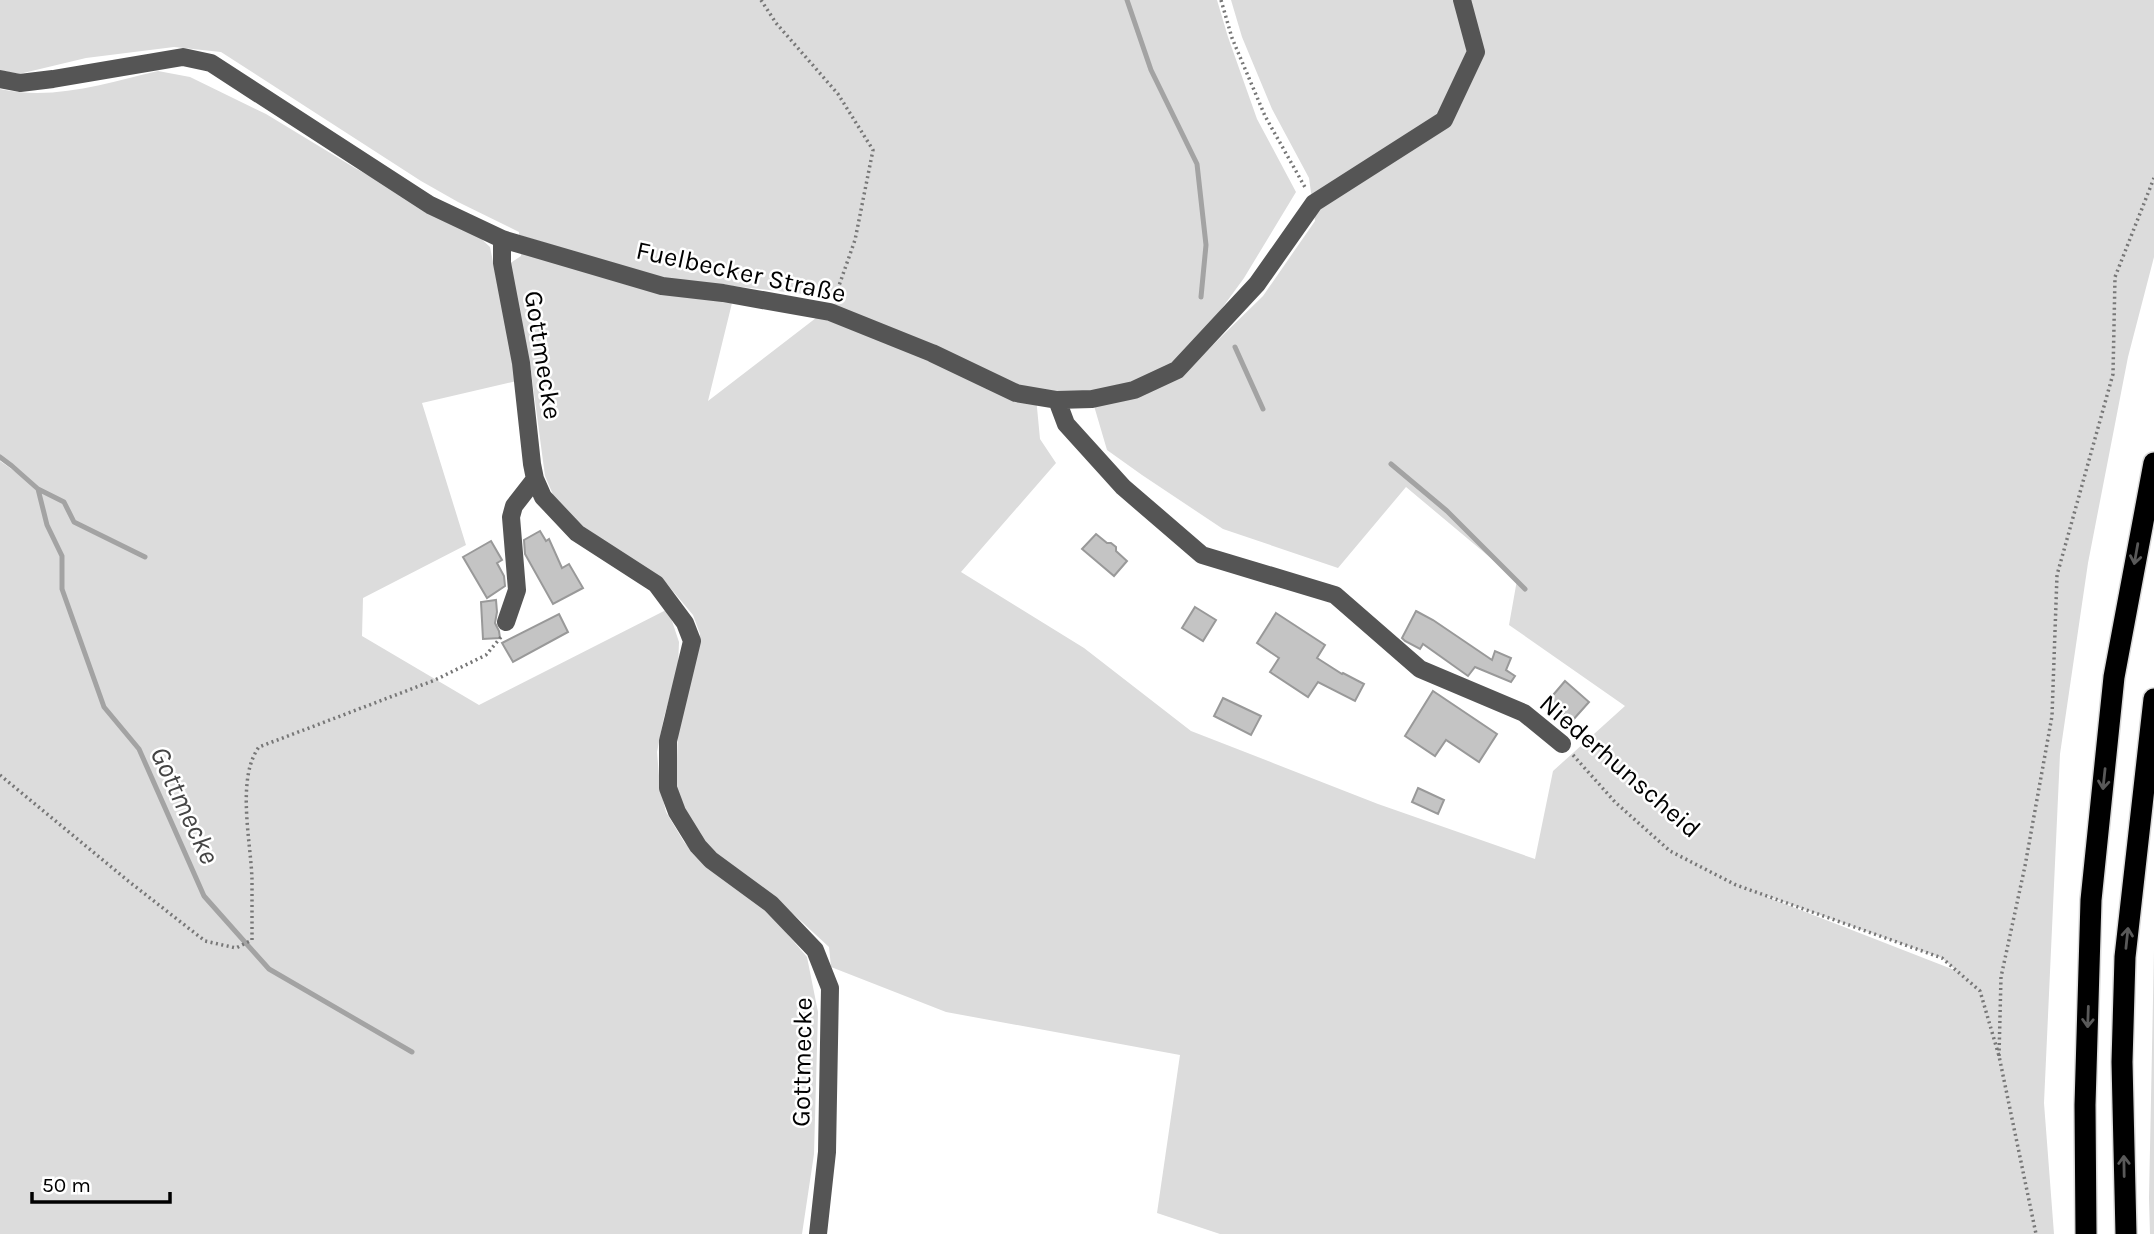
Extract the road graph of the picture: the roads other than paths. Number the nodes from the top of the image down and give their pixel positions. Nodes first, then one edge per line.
1 (1462, 0) edge
2 (0, 79) edge
3 (502, 239) junction
4 (1058, 400) junction
5 (2154, 463) edge
6 (535, 479) junction
7 (506, 622) road end
8 (2154, 699) edge
9 (1562, 744) road end
10 (818, 1234) edge
11 (2086, 1234) edge
12 (2126, 1234) edge

1 - 4 street, Fuelbecker Straße
2 - 3 street, Fuelbecker Straße
3 - 4 street, Fuelbecker Straße
3 - 6 street, Gottmecke
4 - 9 street, Niederhunscheid
5 -> 11 highway
6 - 7 street
6 - 10 street, Gottmecke
12 -> 8 highway

